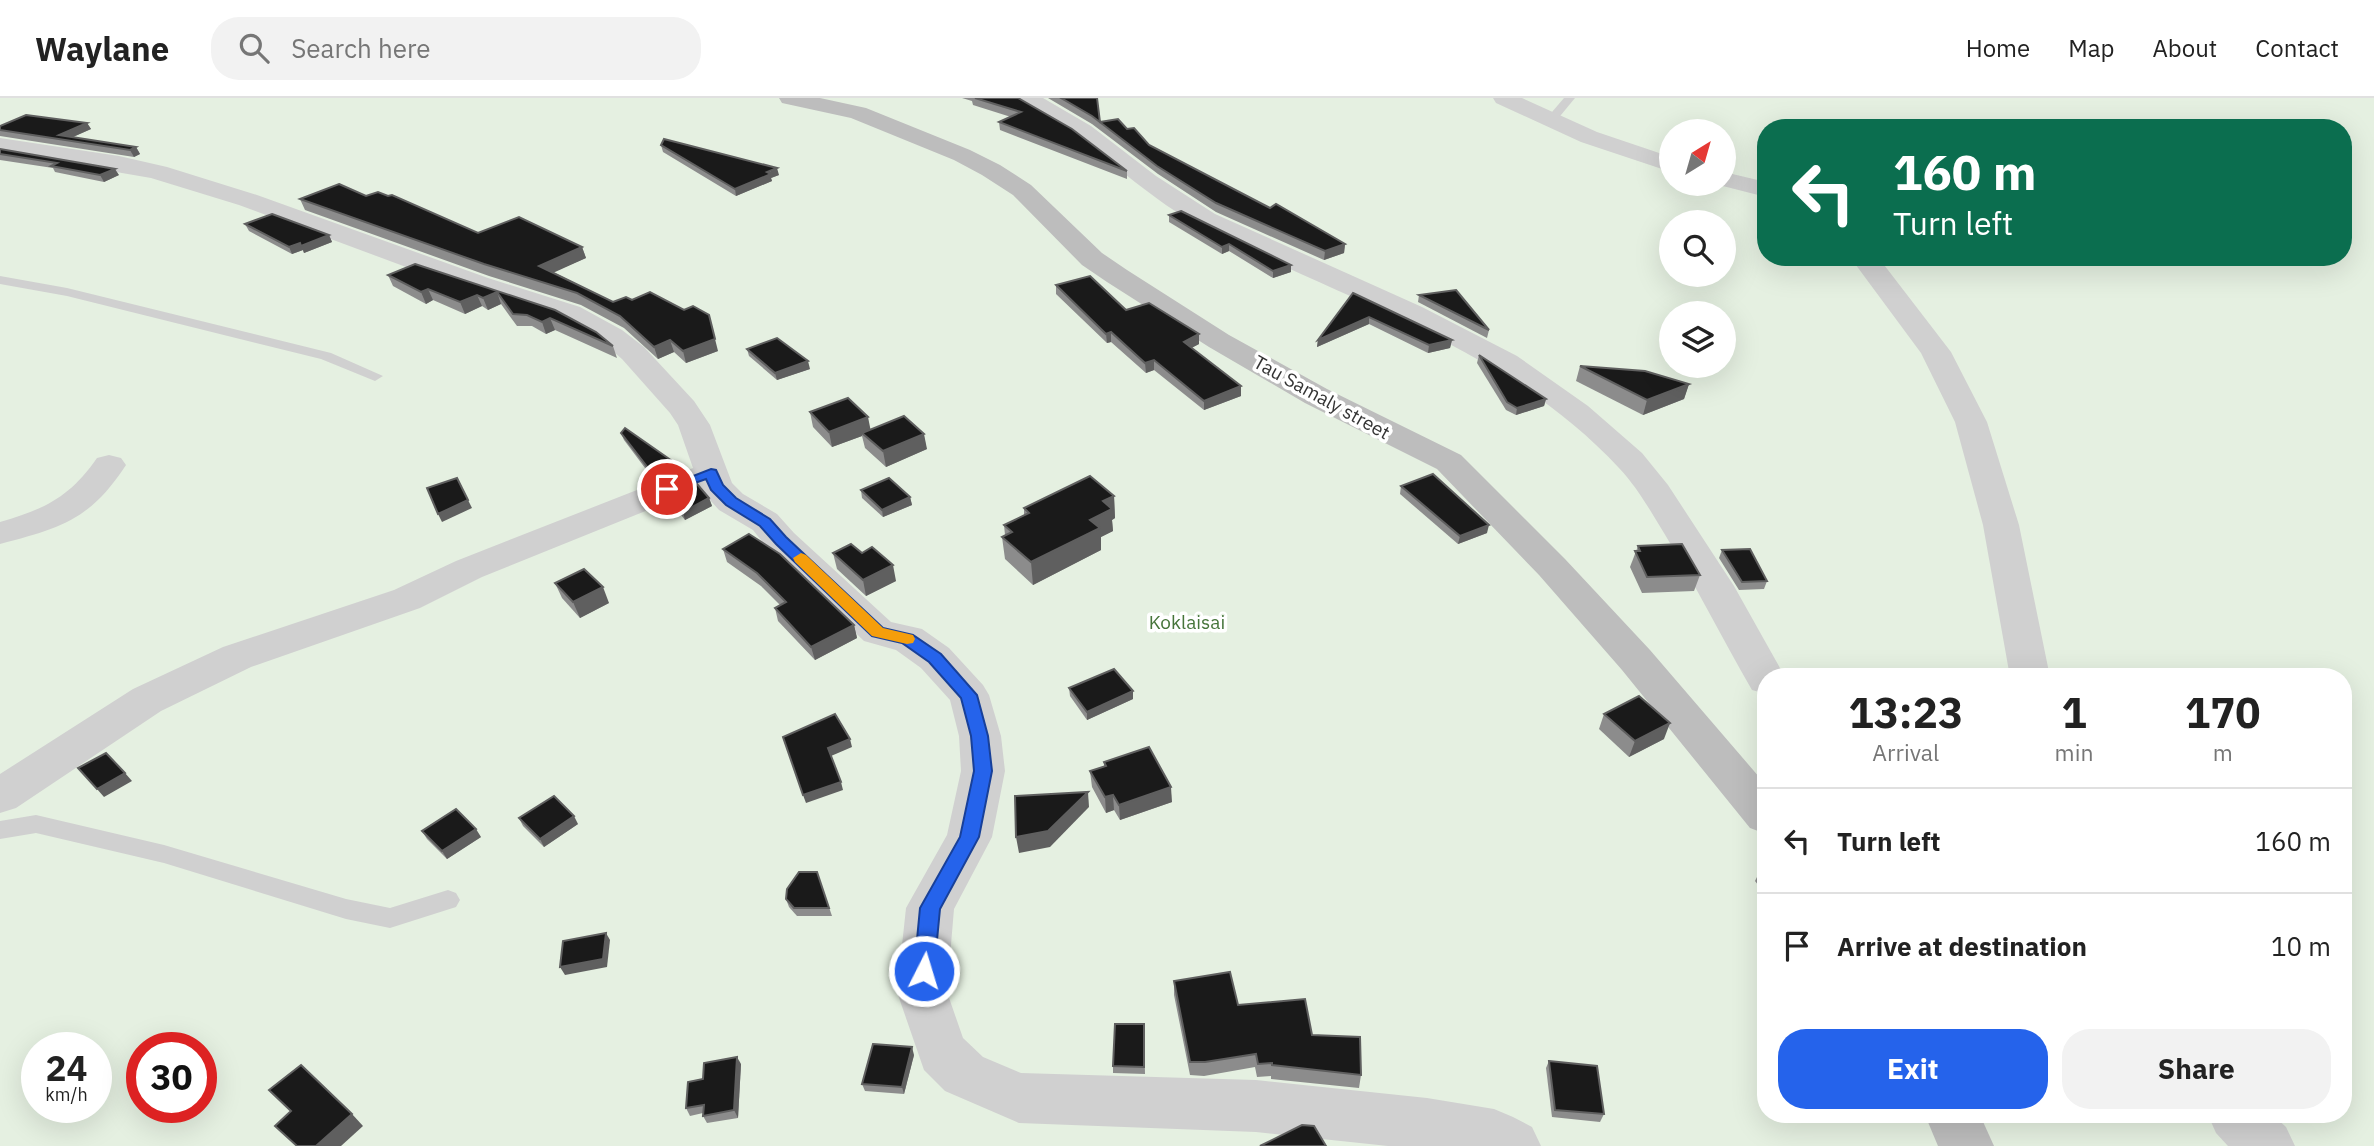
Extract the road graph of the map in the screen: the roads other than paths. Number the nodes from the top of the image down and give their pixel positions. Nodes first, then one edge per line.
1 (790, 98) edge
2 (1027, 98) edge
3 (1504, 98) edge
4 (1570, 98) edge
5 (1552, 119) junction
6 (0, 145) edge
7 (1659, 161) edge
8 (1736, 182) edge
9 (1757, 188) edge
10 (1871, 266) edge
11 (0, 280) edge
12 (375, 376) dead end
13 (109, 465) dead end
14 (711, 473) junction
15 (0, 533) edge
16 (1759, 668) edge
17 (2028, 668) edge
18 (0, 796) edge
19 (1757, 805) edge
20 (0, 830) edge
21 (448, 900) dead end
22 (1956, 1123) edge
23 (2243, 1123) edge
24 (1513, 1146) edge
25 (1966, 1146) edge
26 (2267, 1146) edge

1 - 19 street, Tau Samaly street
2 - 16 street
3 - 5 street
4 - 5 lane
5 - 7 street
6 - 14 street
8 - 9 street
10 - 17 street
11 - 12 lane
13 - 15 street
14 - 18 street
14 - 24 street
20 - 21 lane
22 - 25 street
23 - 26 street

